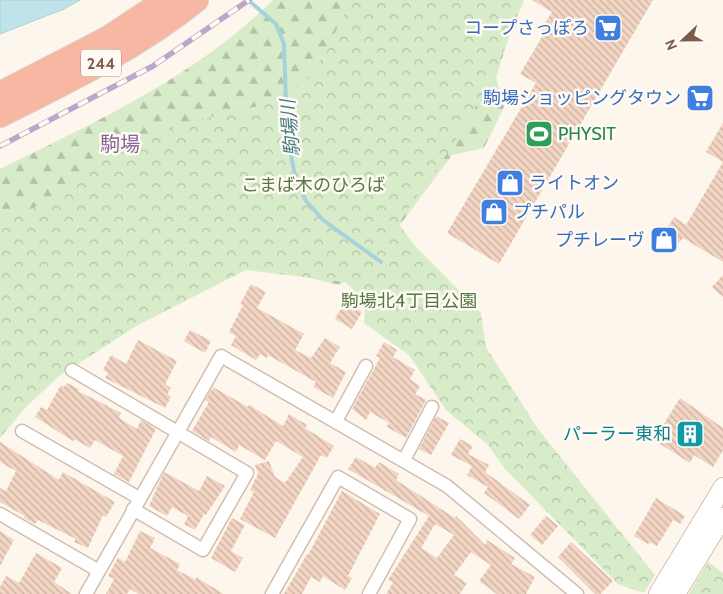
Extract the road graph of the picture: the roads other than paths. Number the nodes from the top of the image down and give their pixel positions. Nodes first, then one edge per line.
1 (166, 0) edge
2 (196, 0) edge
3 (0, 94) edge
4 (0, 115) edge
5 (366, 366) dead end
6 (72, 370) dead end
7 (432, 407) dead end
8 (336, 422) junction
9 (22, 431) dead end
10 (177, 431) junction
11 (404, 460) junction
12 (722, 491) edge
13 (136, 504) junction
14 (0, 514) edge
15 (723, 517) edge
16 (99, 570) junction
17 (86, 594) edge
18 (272, 594) edge
19 (369, 594) edge
20 (577, 594) edge
21 (658, 594) edge
22 (676, 594) edge

1 - 3 highway, 244
2 - 4 highway, 244
5 - 8 street
6 - 10 street
7 - 11 street
8 - 10 street
8 - 11 street
9 - 13 street
10 - 13 street
10 - 13 street
11 - 20 street
12 - 21 street
13 - 16 street
14 - 16 street
15 - 22 street
16 - 17 street
18 - 19 street

